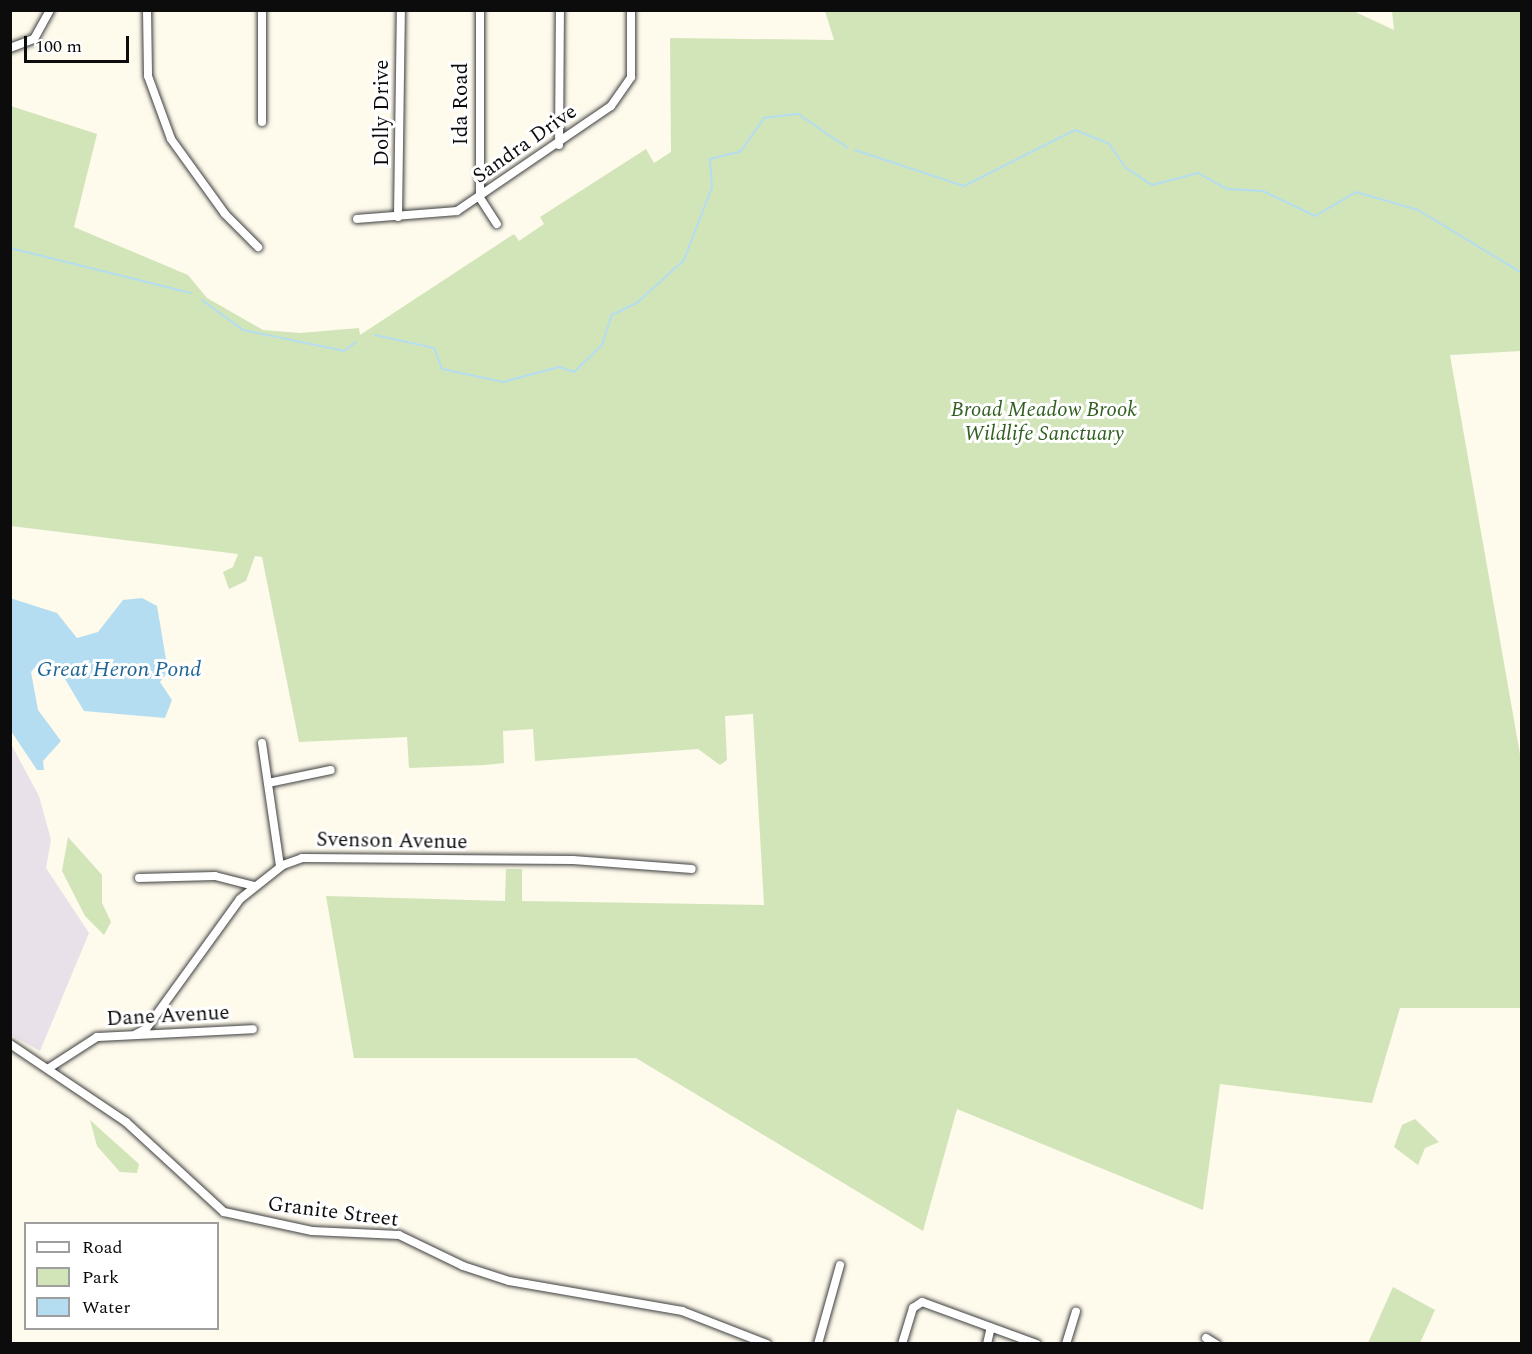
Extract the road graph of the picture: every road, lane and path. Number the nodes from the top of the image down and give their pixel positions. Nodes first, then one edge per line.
1 (50, 10) edge
2 (147, 10) edge
3 (262, 10) edge
4 (400, 10) edge
5 (480, 10) edge
6 (560, 10) edge
7 (631, 10) edge
8 (10, 48) edge
9 (262, 122) dead end
10 (559, 145) junction
11 (480, 198) junction
12 (398, 217) junction
13 (357, 219) dead end
14 (496, 224) dead end
15 (258, 247) dead end
16 (262, 743) dead end
17 (332, 770) dead end
18 (268, 783) junction
19 (280, 867) junction
20 (692, 869) dead end
21 (139, 878) dead end
22 (254, 886) junction
23 (253, 1029) dead end
24 (136, 1034) junction
25 (10, 1044) edge
26 (49, 1068) junction
27 (840, 1265) dead end
28 (1077, 1311) dead end
29 (991, 1327) junction
30 (1206, 1338) dead end
31 (767, 1344) edge
32 (818, 1344) edge
33 (902, 1344) edge
34 (987, 1344) edge
35 (1037, 1344) edge
36 (1066, 1344) edge
37 (1216, 1344) edge

1 - 8 street
2 - 15 street
3 - 9 street
4 - 12 street, Dolly Drive
5 - 11 street, Ida Road
6 - 10 street
7 - 10 street, Sandra Drive
10 - 11 street, Sandra Drive
11 - 12 street, Sandra Drive
11 - 14 street
12 - 13 street, Sandra Drive
16 - 18 street
17 - 18 street
18 - 19 street
19 - 20 street, Svenson Avenue
19 - 22 street, Svenson Avenue
21 - 22 street
22 - 24 street, Svenson Avenue
23 - 24 street, Dane Avenue
24 - 26 street, Dane Avenue
25 - 26 street, Granite Street
26 - 31 street, Granite Street
27 - 32 street
28 - 36 street
29 - 33 street
29 - 34 street
29 - 35 street
30 - 37 street

